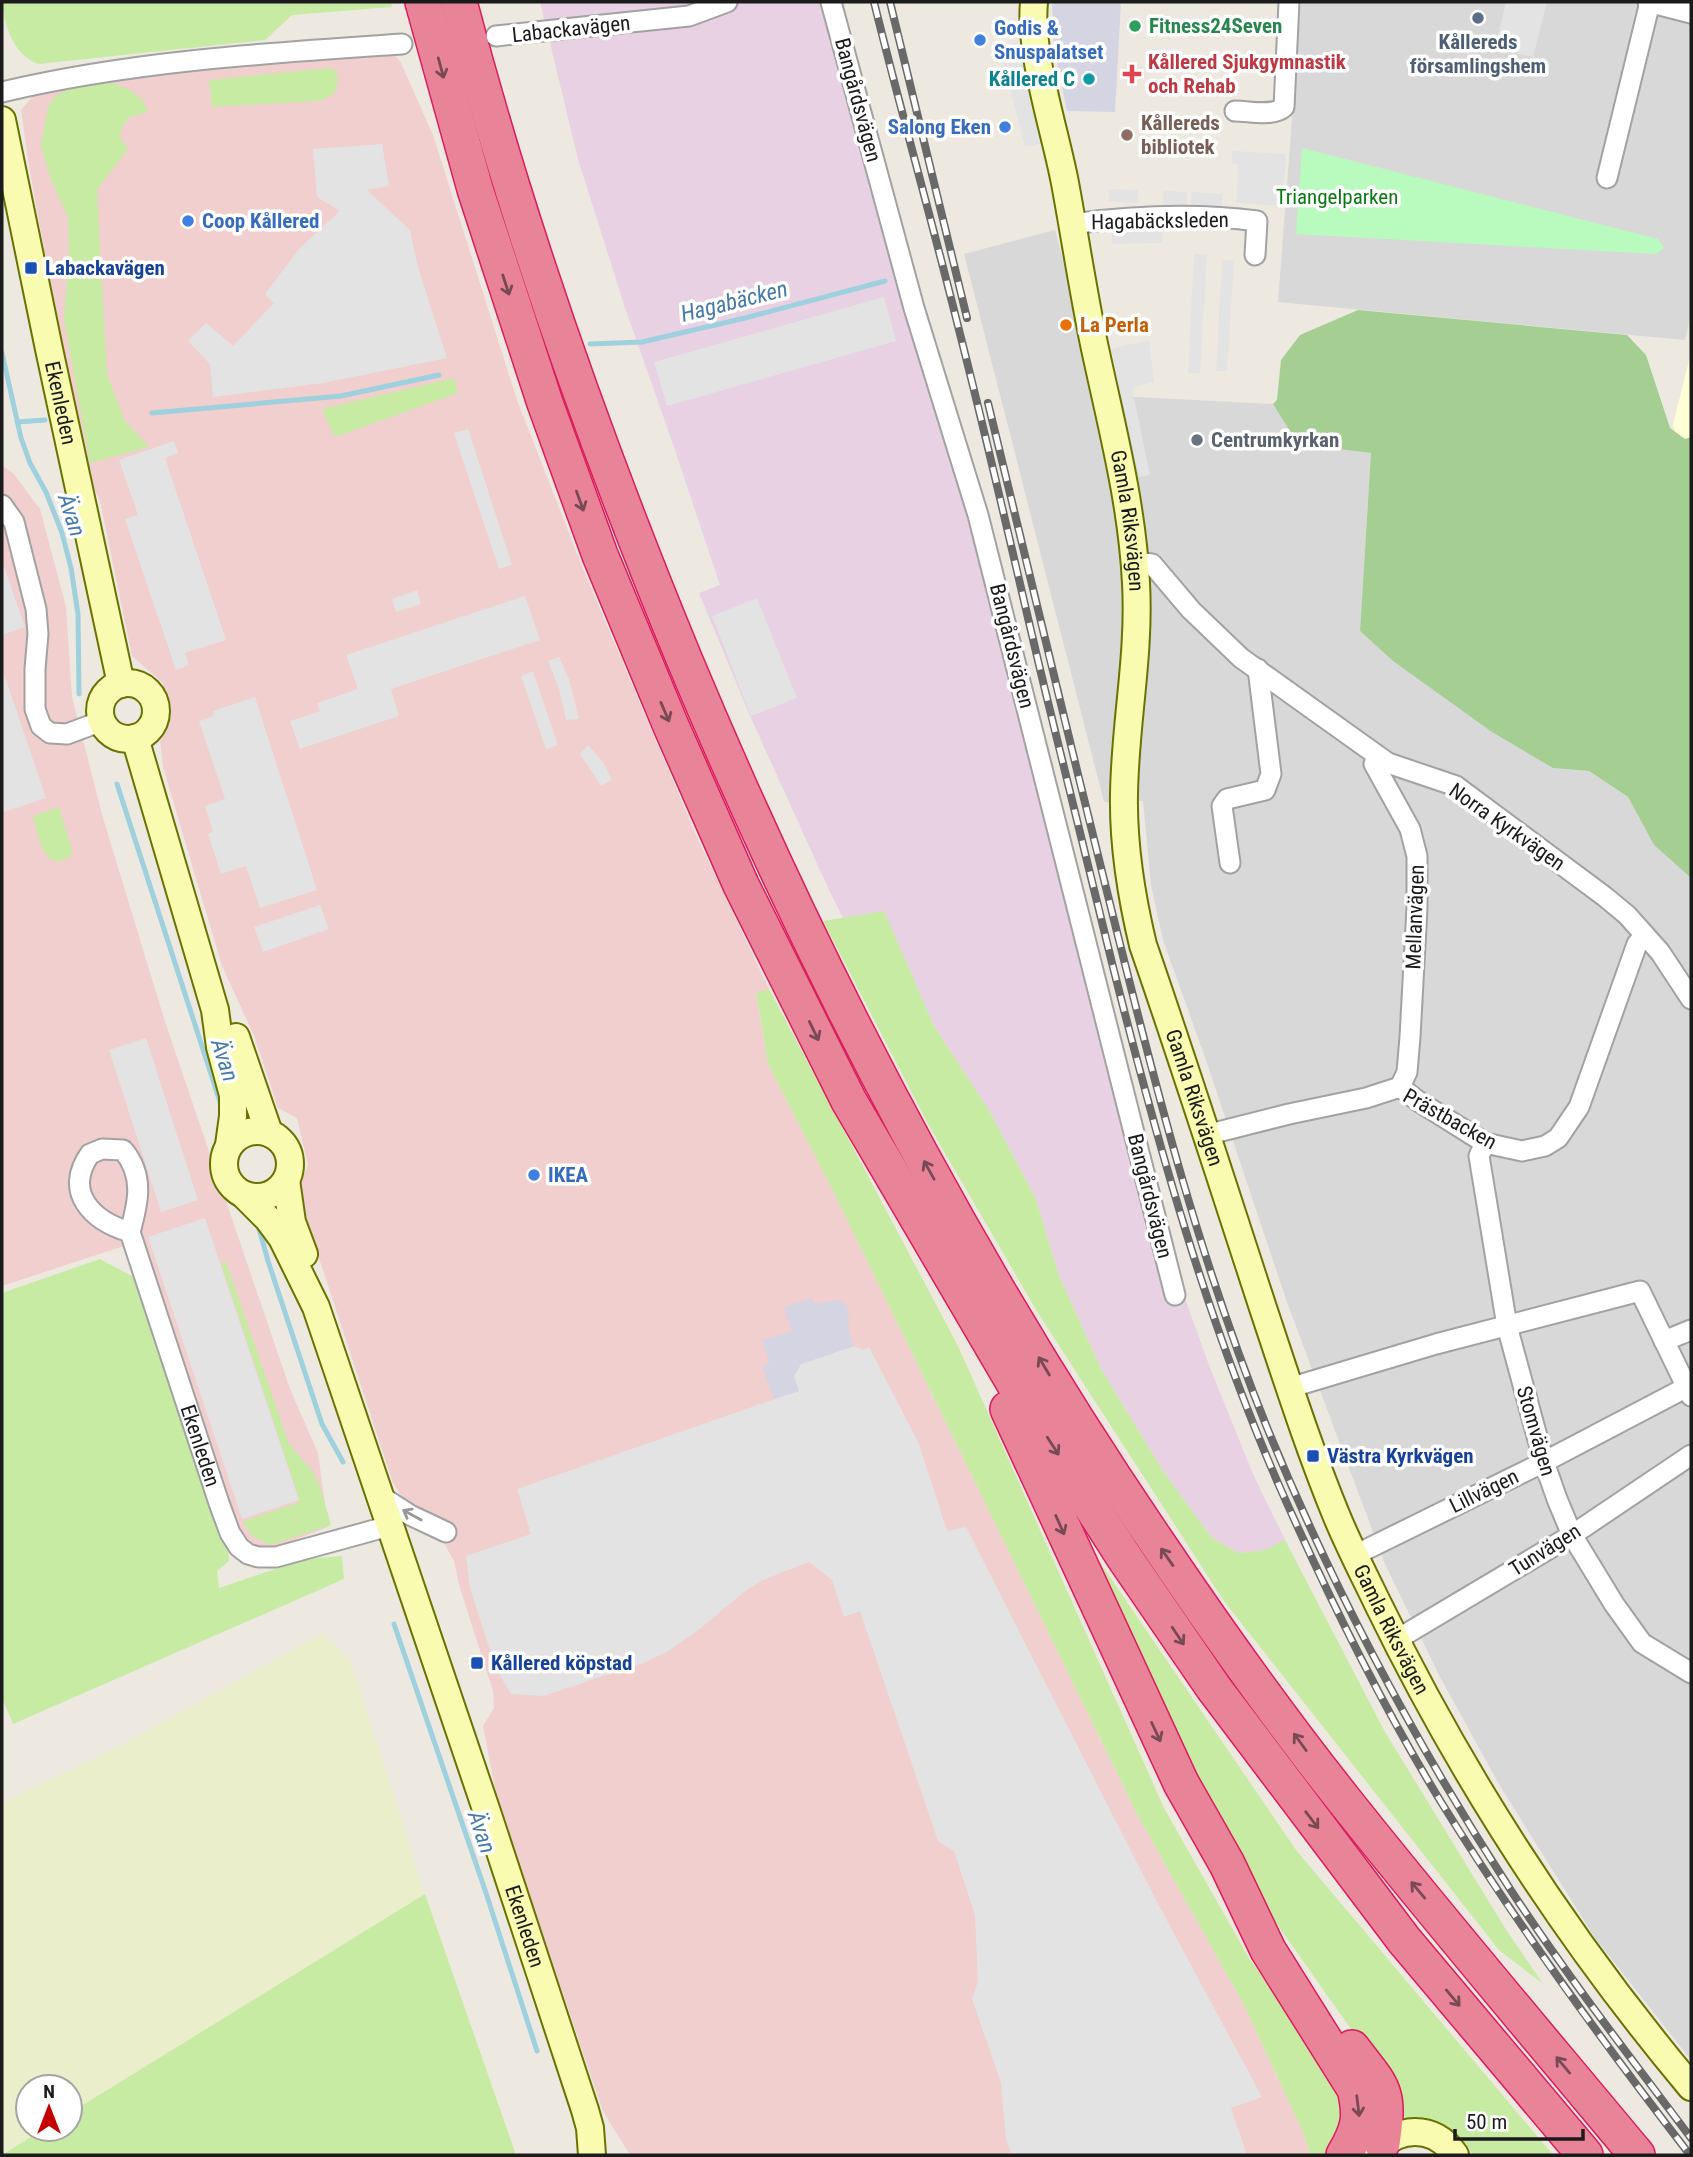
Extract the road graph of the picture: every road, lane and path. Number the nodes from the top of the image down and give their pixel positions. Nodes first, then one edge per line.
1 (423, 2) edge
2 (459, 2) edge
3 (727, 2) edge
4 (831, 2) edge
5 (1034, 2) edge
6 (1289, 2) edge
7 (1649, 2) edge
8 (1691, 13) edge
9 (496, 36) dead end
10 (402, 44) dead end
11 (2, 93) edge
12 (1235, 111) dead end
13 (2, 120) edge
14 (1607, 178) dead end
15 (1071, 224) junction
16 (1255, 255) dead end
17 (2, 505) edge
18 (1135, 562) junction
19 (1258, 670) junction
20 (121, 684) junction
21 (102, 721) junction
22 (135, 738) junction
23 (1377, 756) junction
24 (1230, 863) dead end
25 (1645, 936) junction
26 (1691, 999) edge
27 (215, 1010) junction
28 (1400, 1087) junction
29 (269, 1133) junction
30 (1206, 1135) junction
31 (1485, 1143) junction
32 (229, 1145) junction
33 (286, 1180) junction
34 (244, 1195) junction
35 (130, 1232) dead end
36 (941, 1262) junction
37 (1175, 1295) dead end
38 (316, 1307) junction
39 (1507, 1326) junction
40 (1691, 1330) edge
41 (1664, 1341) junction
42 (1289, 1388) junction
43 (1689, 1392) edge
44 (1691, 1454) edge
45 (1544, 1462) junction
46 (379, 1495) junction
47 (389, 1526) junction
48 (446, 1532) dead end
49 (1572, 1535) junction
50 (1355, 1555) junction
51 (1396, 1640) junction
52 (1691, 1673) edge
53 (1232, 1875) junction
54 (1691, 2087) edge
55 (590, 2128) junction
56 (1377, 2149) edge
57 (592, 2155) edge
58 (610, 2155) edge
59 (1345, 2155) edge
60 (1455, 2155) edge
61 (1585, 2155) edge
62 (1637, 2155) edge

1 -> 36 highway
62 -> 2 highway
3 - 9 street, Labackavägen
4 - 37 street, Bangårdsvägen
5 - 15 street, Gamla Riksvägen
6 - 12 street
7 - 8 street
7 - 14 street
10 - 11 street
13 - 20 street, Ekenleden
15 - 16 street, Hagabäcksleden
15 - 18 street, Gamla Riksvägen
17 - 21 street
18 - 19 street, Norra Kyrkvägen
18 - 30 street, Gamla Riksvägen
19 - 23 street, Norra Kyrkvägen
19 - 24 street
20 - 21 street
20 - 22 street
21 - 22 street
22 - 27 street, Ekenleden
23 - 25 street, Norra Kyrkvägen
23 - 28 street, Mellanvägen
25 - 26 street, Norra Kyrkvägen
25 - 31 street, Prästbacken
27 - 29 street, Ekenleden
27 - 32 street, Ekenleden
28 - 30 street, Prästbacken
28 - 31 street, Prästbacken
29 - 32 street
29 - 33 street, Ekenleden
30 - 42 street, Gamla Riksvägen
31 - 39 street, Stomvägen
32 - 34 street, Ekenleden
33 - 34 street
33 - 38 street, Ekenleden
34 - 38 street, Ekenleden
35 - 47 street, Ekenleden
36 -> 53 highway
36 -> 61 highway
38 - 46 street, Ekenleden
39 - 41 street
39 - 42 street
39 - 45 street, Stomvägen
40 - 41 street
41 - 43 street
42 - 50 street, Gamla Riksvägen
43 - 45 street, Lillvägen
44 - 49 street, Tunvägen
45 - 49 street, Stomvägen
45 - 50 street, Lillvägen
46 - 47 street, Ekenleden
48 -> 46 street
47 - 55 street, Ekenleden
49 - 51 street, Tunvägen
49 - 52 street, Stomvägen
50 - 51 street, Gamla Riksvägen
51 - 54 street, Gamla Riksvägen
53 - 56 highway
53 -> 59 highway
55 - 57 street, Ekenleden
55 - 58 street, Ekenleden
56 - 60 street

